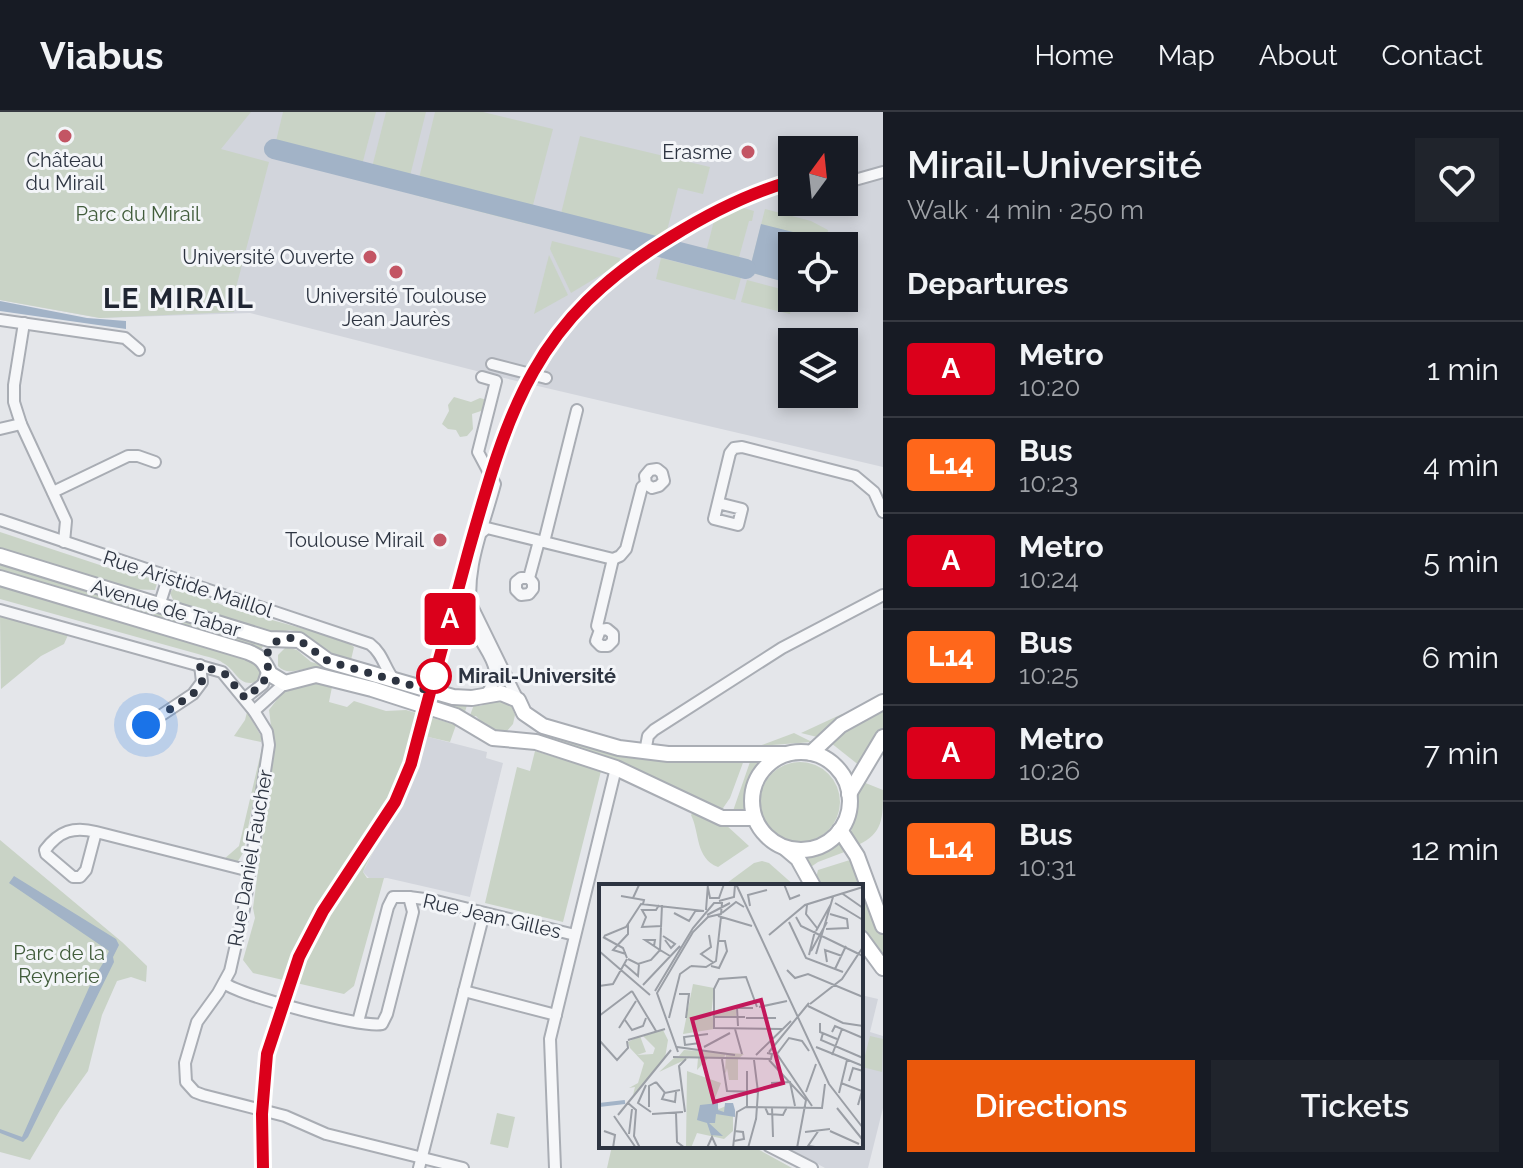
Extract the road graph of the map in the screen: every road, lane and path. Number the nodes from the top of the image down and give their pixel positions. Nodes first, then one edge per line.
1 (883, 172) edge
2 (858, 179) edge
3 (0, 320) edge
4 (24, 323) junction
5 (139, 350) dead end
6 (492, 364) dead end
7 (482, 377) dead end
8 (546, 378) dead end
9 (577, 410) dead end
10 (21, 424) junction
11 (0, 429) edge
12 (155, 462) dead end
13 (646, 484) dead end
14 (53, 492) junction
15 (718, 503) dead end
16 (883, 512) edge
17 (0, 520) edge
18 (482, 532) junction
19 (64, 542) junction
20 (542, 542) junction
21 (0, 556) edge
22 (613, 559) junction
23 (0, 578) edge
24 (168, 578) junction
25 (529, 578) dead end
26 (883, 595) edge
27 (159, 606) junction
28 (471, 606) junction
29 (0, 610) edge
30 (600, 630) dead end
31 (283, 639) junction
32 (376, 648) junction
33 (200, 665) junction
34 (267, 666) junction
35 (367, 672) junction
36 (394, 680) junction
37 (285, 683) junction
38 (484, 696) junction
39 (883, 702) edge
40 (250, 704) junction
41 (521, 706) junction
42 (139, 730) dead end
43 (883, 737) edge
44 (515, 738) junction
45 (645, 752) junction
46 (811, 753) junction
47 (784, 754) junction
48 (616, 768) junction
49 (849, 794) junction
50 (754, 818) junction
51 (840, 830) junction
52 (96, 832) junction
53 (785, 848) junction
54 (250, 871) junction
55 (812, 884) edge
56 (409, 897) junction
57 (484, 913) junction
58 (883, 926) edge
59 (575, 935) junction
60 (863, 941) edge
61 (883, 968) edge
62 (224, 983) junction
63 (464, 991) junction
64 (556, 1015) junction
65 (358, 1022) junction
66 (773, 1148) edge
67 (420, 1163) edge
68 (463, 1168) edge
69 (555, 1168) edge
70 (812, 1168) edge

1 - 2 street
3 - 4 street
4 - 5 street
4 - 10 street
6 - 8 street
7 - 18 street
9 - 20 street
10 - 11 street
10 - 14 street
12 - 14 street
13 - 22 street
14 - 19 street
15 - 16 street
17 - 19 street, Rue Aristide Maillol
18 - 20 street
18 - 28 street
19 - 24 street, Rue Aristide Maillol
20 - 22 street
20 - 25 street
21 - 27 main road, Avenue de Tabar
22 - 30 street
23 - 34 main road, Avenue de Tabar
24 - 27 street
24 - 32 street, Rue Aristide Maillol
26 - 45 street
27 - 31 main road, Avenue de Tabar
28 - 38 street
28 - 41 street
29 - 33 street
31 - 34 main road
31 - 35 main road, Avenue de Tabar
32 - 35 street
32 - 36 street
33 - 40 street
33 - 42 street
34 - 37 main road, Avenue de Tabar
34 - 40 street
35 - 36 main road, Avenue de Tabar
36 - 38 main road, Avenue de Tabar
37 - 40 street
37 - 44 main road
38 - 41 main road, Avenue de Tabar
39 - 46 main road
40 - 54 street, Rue Daniel Faucher
41 - 44 main road
41 - 45 main road, Avenue de Tabar
43 - 49 main road
44 - 48 main road
45 - 47 main road, Avenue de Tabar
46 - 47 main road
46 - 49 main road
47 - 50 main road
48 - 50 main road
48 - 59 street
49 - 51 main road
50 - 53 main road
51 - 53 main road
51 - 58 main road
52 - 52 street
52 - 54 street
53 - 55 main road
54 - 62 street, Rue Daniel Faucher
56 - 57 street, Rue Jean Gilles
56 - 65 street, Rue Jean Gilles
56 - 65 street, Rue Jean Gilles
57 - 59 street, Rue Jean Gilles
57 - 63 street
59 - 64 street
60 - 61 main road
62 - 65 street
62 - 67 street, Rue Daniel Faucher
63 - 64 street
63 - 67 street
64 - 69 street
66 - 70 street
67 - 68 street

